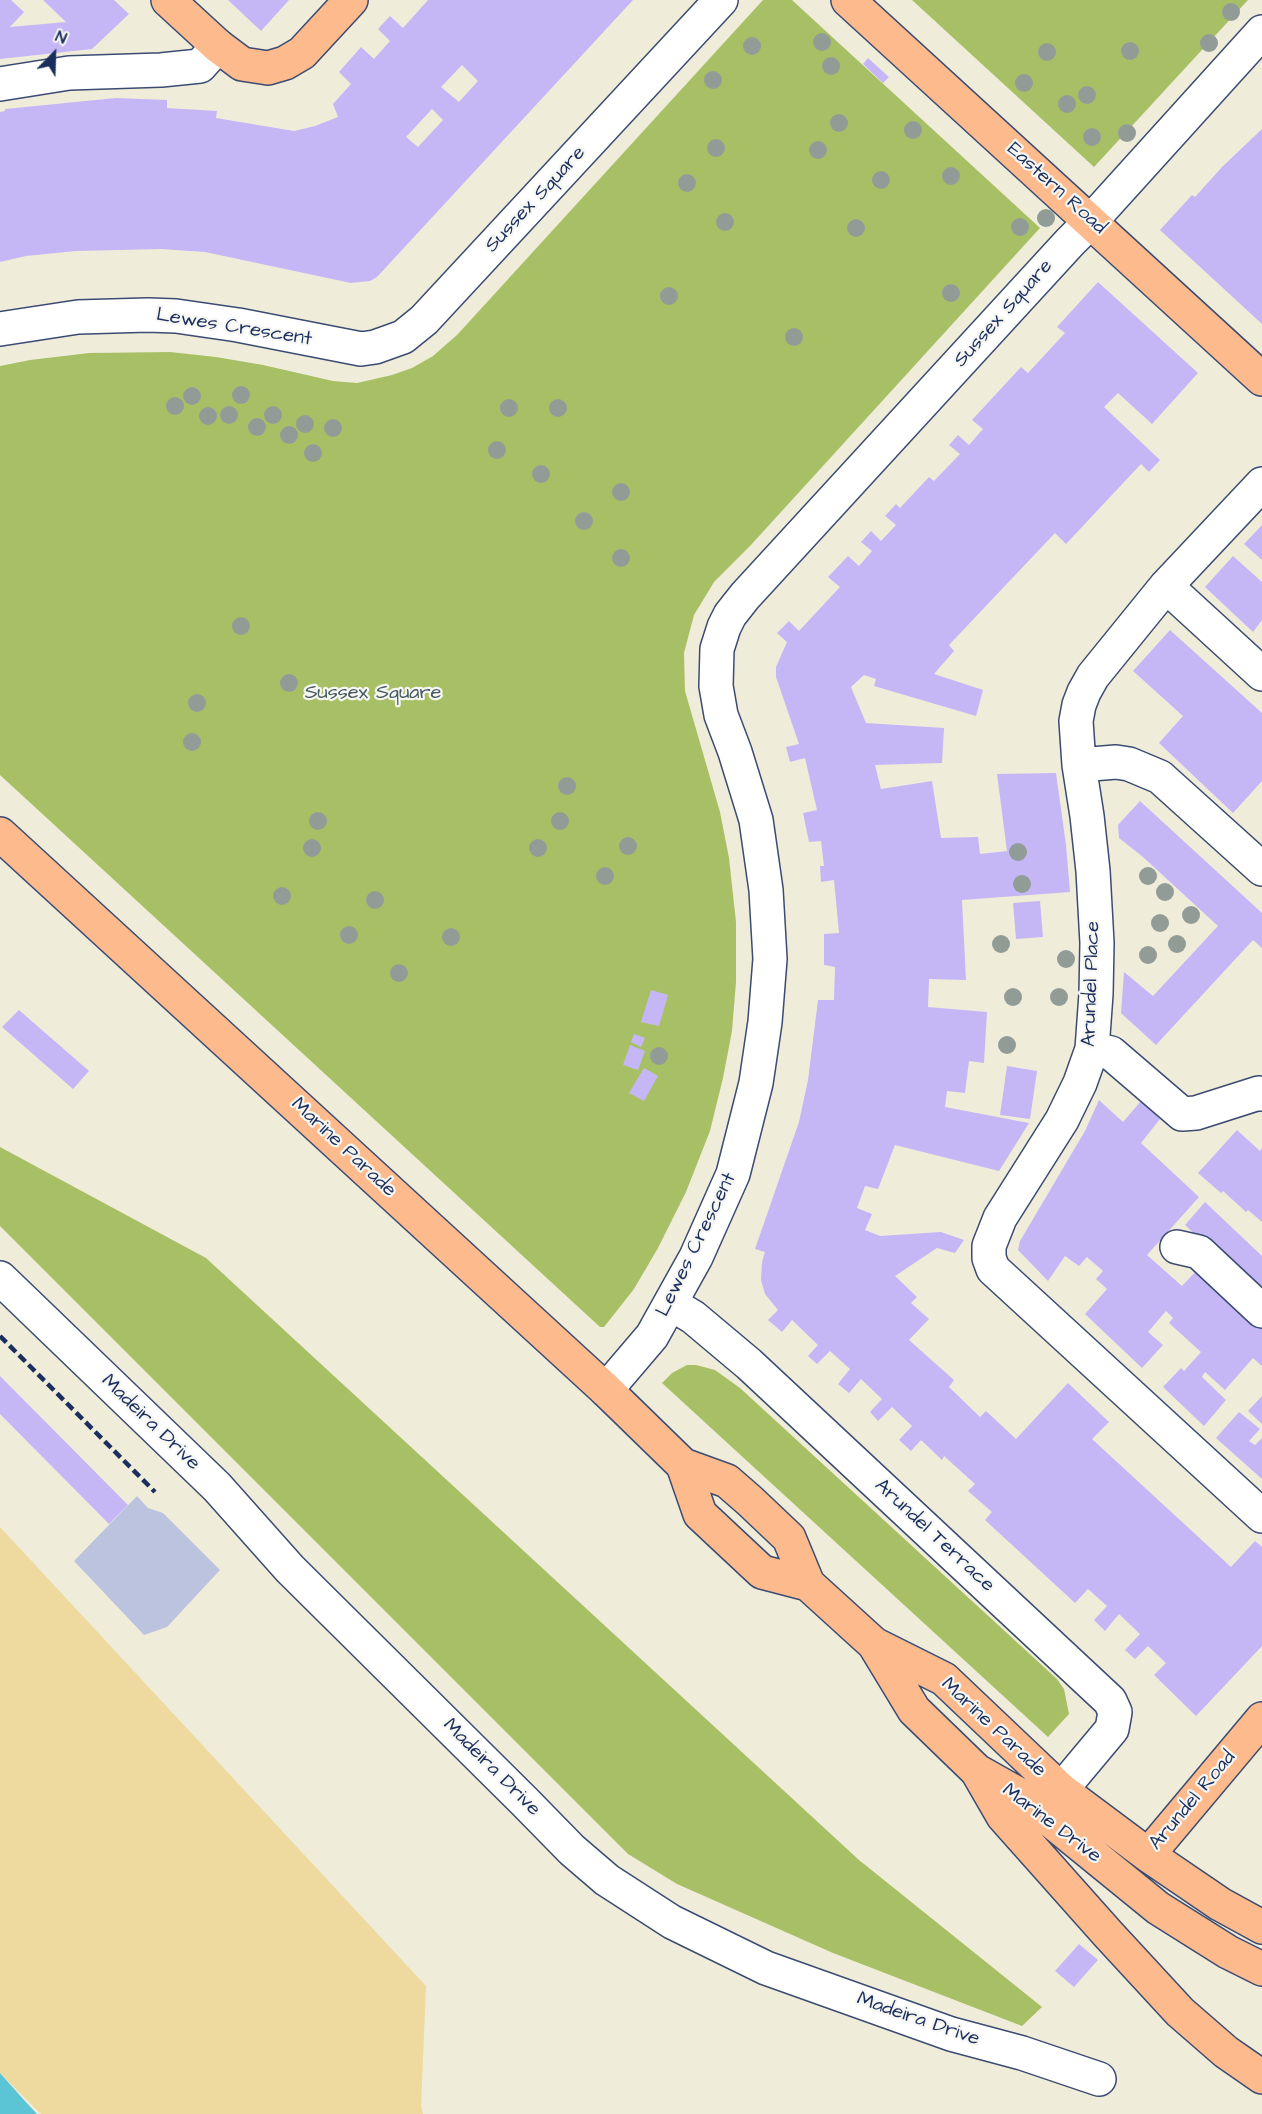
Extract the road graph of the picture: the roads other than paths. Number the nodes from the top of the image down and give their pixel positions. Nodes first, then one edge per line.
1 (168, 0) edge
2 (351, 0) edge
3 (721, 0) edge
4 (848, 0) edge
5 (1262, 32) edge
6 (218, 46) junction
7 (0, 84) edge
8 (1091, 221) junction
9 (424, 321) joint
10 (0, 329) edge
11 (1262, 379) edge
12 (1262, 484) edge
13 (1166, 586) junction
14 (745, 596) joint
15 (1262, 674) edge
16 (1079, 765) junction
17 (0, 834) edge
18 (1262, 869) edge
19 (1092, 1049) junction
20 (1261, 1090) edge
21 (1177, 1247) dead end
22 (0, 1278) edge
23 (671, 1304) junction
24 (1262, 1311) edge
25 (606, 1390) junction
26 (683, 1465) junction
27 (1262, 1516) edge
28 (808, 1584) junction
29 (874, 1644) junction
30 (1262, 1719) edge
31 (977, 1771) junction
32 (1061, 1790) junction
33 (1148, 1856) junction
34 (1262, 1927) edge
35 (1262, 1969) edge
36 (1262, 2077) edge
37 (1099, 2079) dead end

1 - 6 main road
2 - 6 main road
3 - 9 street, Sussex Square
4 - 8 main road, Eastern Road
5 - 8 street, Sussex Square
6 - 7 street
8 - 11 main road, Eastern Road
8 - 14 street, Sussex Square
9 - 10 street, Lewes Crescent
12 - 13 street, Arundel Place
13 - 15 street
13 - 16 street, Arundel Place
14 - 23 street, Lewes Crescent
16 - 18 street
16 - 19 street, Arundel Place
17 - 25 main road, Marine Parade
19 - 20 street
19 - 27 street, Arundel Place
21 - 24 street
22 - 37 street, Madeira Drive
23 - 25 street, Lewes Crescent
23 - 32 street, Arundel Terrace
25 - 26 main road, Marine Parade
26 - 28 main road, Marine Parade
26 - 28 main road, Marine Parade
28 - 29 main road, Marine Parade
29 - 31 main road, Marine Drive
29 - 32 main road, Marine Parade
30 - 33 main road, Arundel Road
31 - 35 main road, Marine Drive
31 - 36 main road
32 - 33 main road, Marine Parade
33 - 34 main road

